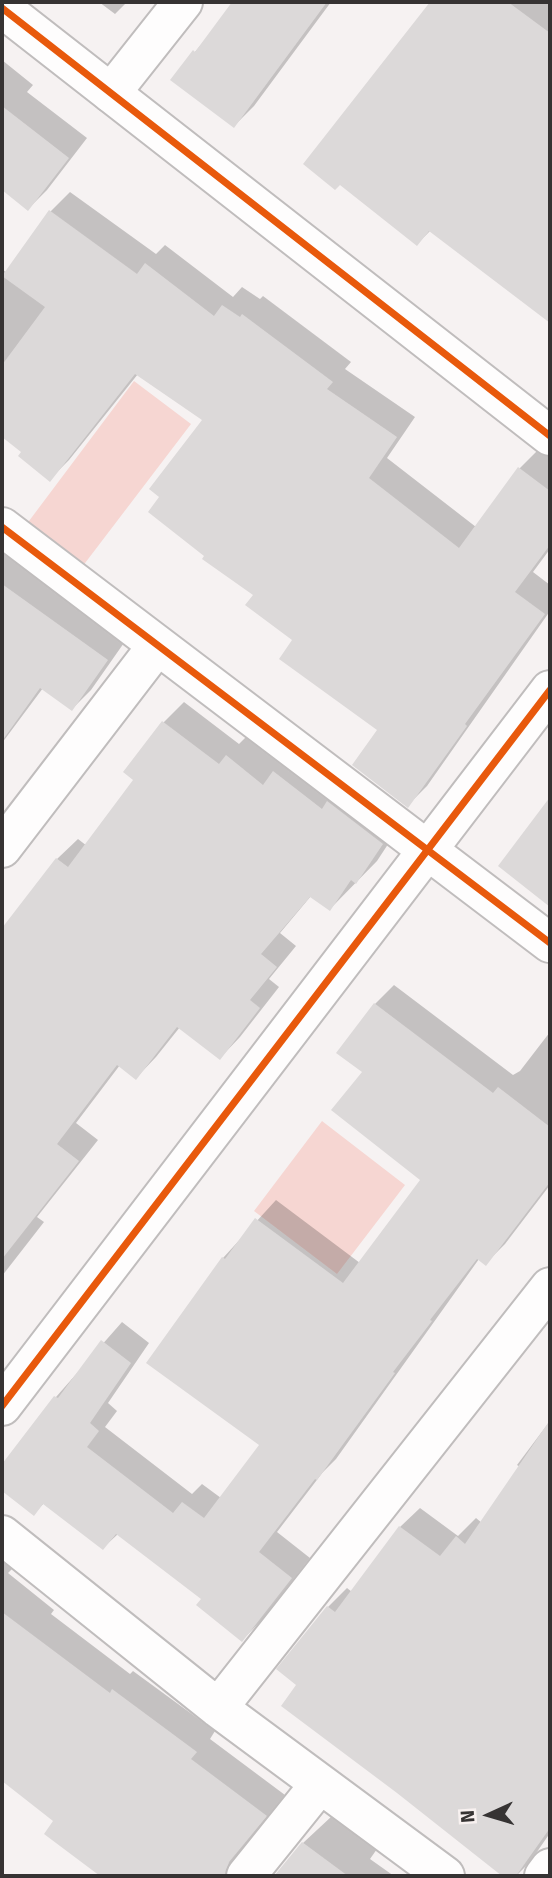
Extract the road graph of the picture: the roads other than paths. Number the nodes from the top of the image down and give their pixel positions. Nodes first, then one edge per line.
1 (183, 2) edge
2 (2, 8) edge
3 (111, 93) junction
4 (550, 436) edge
5 (2, 527) edge
6 (157, 646) junction
7 (550, 690) edge
8 (2, 849) edge
9 (429, 849) junction
10 (550, 943) edge
11 (550, 1287) edge
12 (2, 1406) edge
13 (2, 1535) edge
14 (218, 1708) junction
15 (320, 1784) junction
16 (550, 1868) edge
17 (246, 1876) edge
18 (446, 1876) edge
19 (544, 1876) edge

1 - 3 street
2 - 3 street
3 - 4 street
5 - 6 street
6 - 8 street
6 - 9 street
7 - 9 street
9 - 10 street
9 - 12 street
11 - 14 street
13 - 14 street
14 - 15 street
15 - 17 street
15 - 18 street
16 - 19 street

